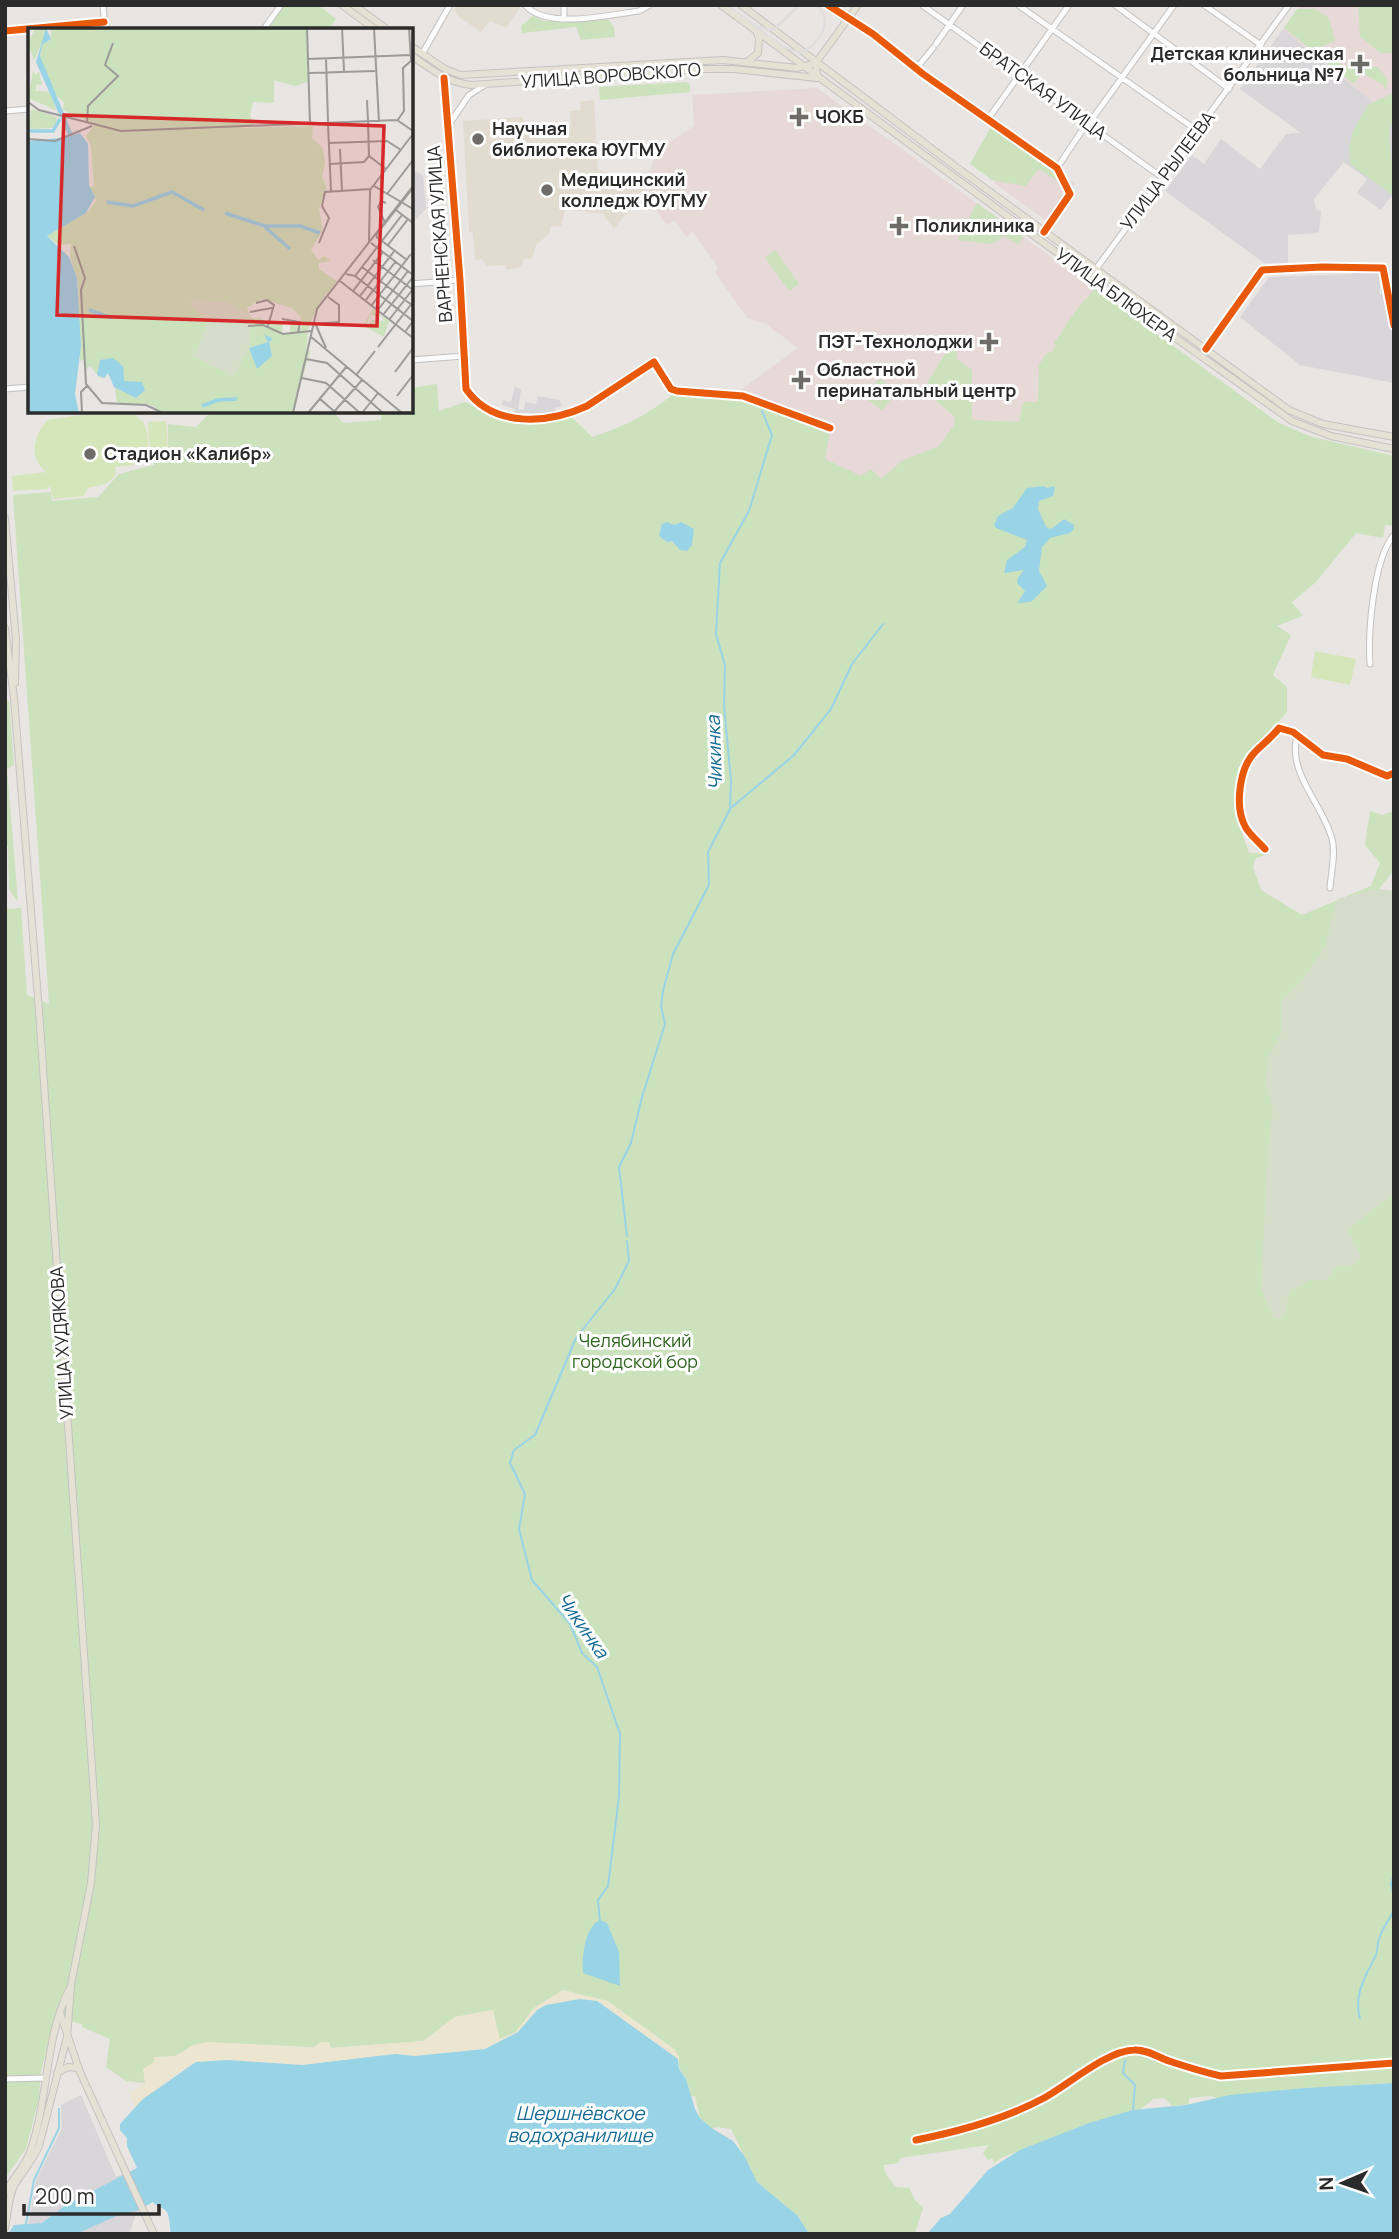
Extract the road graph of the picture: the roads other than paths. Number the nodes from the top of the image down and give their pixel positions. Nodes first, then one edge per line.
1 (103, 5) edge
2 (281, 5) edge
3 (341, 5) edge
4 (354, 5) edge
5 (450, 5) edge
6 (525, 5) edge
7 (564, 5) edge
8 (621, 5) edge
9 (649, 5) edge
10 (721, 5) edge
11 (741, 5) edge
12 (828, 5) edge
13 (858, 5) edge
14 (922, 5) edge
15 (963, 5) edge
16 (1018, 5) edge
17 (1069, 5) edge
18 (1115, 5) edge
19 (1174, 5) edge
20 (1204, 5) edge
21 (1289, 5) edge
22 (621, 13) junction
23 (849, 18) junction
24 (564, 19) junction
25 (104, 22) junction
26 (949, 24) junction
27 (38, 28) edge
28 (105, 28) edge
29 (264, 28) edge
30 (373, 28) edge
31 (385, 28) edge
32 (28, 29) edge
33 (1052, 29) junction
34 (5, 31) edge
35 (757, 31) junction
36 (1153, 34) junction
37 (1261, 45) junction
38 (413, 47) edge
39 (422, 54) junction
40 (413, 56) edge
41 (745, 62) junction
42 (817, 63) junction
43 (915, 66) junction
44 (804, 67) junction
45 (1019, 74) junction
46 (444, 78) junction
47 (820, 79) junction
48 (1122, 79) junction
49 (487, 84) junction
50 (1229, 89) junction
51 (28, 109) edge
52 (5, 111) edge
53 (988, 119) junction
54 (1088, 125) junction
55 (448, 126) junction
56 (1198, 131) junction
57 (1057, 168) junction
58 (1163, 178) junction
59 (1044, 232) junction
60 (1096, 270) junction
61 (1090, 277) junction
62 (460, 280) junction
63 (413, 284) edge
64 (1394, 326) edge
65 (1206, 349) junction
66 (464, 356) junction
67 (413, 360) edge
68 (28, 387) edge
69 (5, 389) edge
70 (830, 428) dead end
71 (1394, 437) edge
72 (1394, 449) edge
73 (5, 518) edge
74 (1394, 535) edge
75 (5, 628) edge
76 (1370, 664) dead end
77 (14, 698) junction
78 (1297, 737) junction
79 (1394, 773) edge
80 (1265, 849) dead end
81 (1330, 888) dead end
82 (71, 1985) junction
83 (60, 2013) junction
84 (67, 2037) junction
85 (1394, 2063) edge
86 (78, 2068) junction
87 (57, 2073) junction
88 (45, 2078) junction
89 (5, 2079) edge
90 (916, 2140) dead end
91 (5, 2194) edge
92 (5, 2228) edge
93 (154, 2234) edge

1 - 25 street
2 - 29 street
3 - 30 main road
4 - 31 main road
5 - 39 street
6 - 24 street
7 - 24 street
8 - 22 street
9 - 22 street
10 - 35 main road
11 - 42 main road, УЛИЦА БЛЮХЕРА
12 - 23 street
13 - 23 main road
14 - 26 street, БРАТСКАЯ УЛИЦА
15 - 26 street
16 - 33 street
17 - 33 street
18 - 36 street
19 - 36 street
20 - 37 street
21 - 37 street, УЛИЦА РЫЛЕЕВА
22 - 24 street
23 - 42 main road
23 - 43 street
25 - 27 street
25 - 28 street
26 - 43 street
26 - 45 street, БРАТСКАЯ УЛИЦА
32 - 34 street
33 - 45 street
33 - 48 street
35 - 41 main road
35 - 44 main road
36 - 48 street
36 - 50 street
37 - 50 street, УЛИЦА РЫЛЕЕВА
38 - 39 main road, УЛИЦА ВОРОВСКОГО
39 - 41 main road, УЛИЦА ВОРОВСКОГО
40 - 46 main road, УЛИЦА ВОРОВСКОГО
41 - 44 main road, УЛИЦА ВОРОВСКОГО
42 - 44 main road, УЛИЦА ВОРОВСКОГО
42 - 47 main road
42 - 59 main road, УЛИЦА БЛЮХЕРА
43 - 53 street
44 - 47 main road, УЛИЦА БЛЮХЕРА
45 - 53 street
45 - 54 street, БРАТСКАЯ УЛИЦА
46 - 49 main road, УЛИЦА ВОРОВСКОГО
46 - 55 street, ВАРНЕНСКАЯ УЛИЦА
47 - 49 main road, УЛИЦА ВОРОВСКОГО
47 - 61 main road, УЛИЦА БЛЮХЕРА
48 - 54 street
48 - 56 street
49 - 55 street
50 - 56 street, УЛИЦА РЫЛЕЕВА
51 - 52 street
53 - 57 street
54 - 57 street
54 - 58 street, БРАТСКАЯ УЛИЦА
55 - 62 street, ВАРНЕНСКАЯ УЛИЦА
56 - 58 street, УЛИЦА РЫЛЕЕВА
57 - 59 street
58 - 60 street, УЛИЦА РЫЛЕЕВА
59 - 60 main road, УЛИЦА БЛЮХЕРА
60 - 61 main road
60 - 65 main road, УЛИЦА БЛЮХЕРА
61 - 72 main road, УЛИЦА БЛЮХЕРА
62 - 63 street
62 - 66 street, ВАРНЕНСКАЯ УЛИЦА
64 - 65 street
65 - 71 main road, УЛИЦА БЛЮХЕРА
66 - 67 street
66 - 70 street, ВАРНЕНСКАЯ УЛИЦА
68 - 69 street
73 - 77 main road, УЛИЦА ХУДЯКОВА
74 - 76 street
75 - 77 main road, УЛИЦА ХУДЯКОВА
77 - 82 main road, УЛИЦА ХУДЯКОВА
78 - 79 street
78 - 80 street
78 - 81 street
82 - 83 main road
82 - 84 main road
83 - 84 main road
83 - 88 main road
84 - 86 main road
84 - 87 main road
85 - 90 street
86 - 87 main road
86 - 93 main road
87 - 92 main road
88 - 89 street
88 - 91 main road

